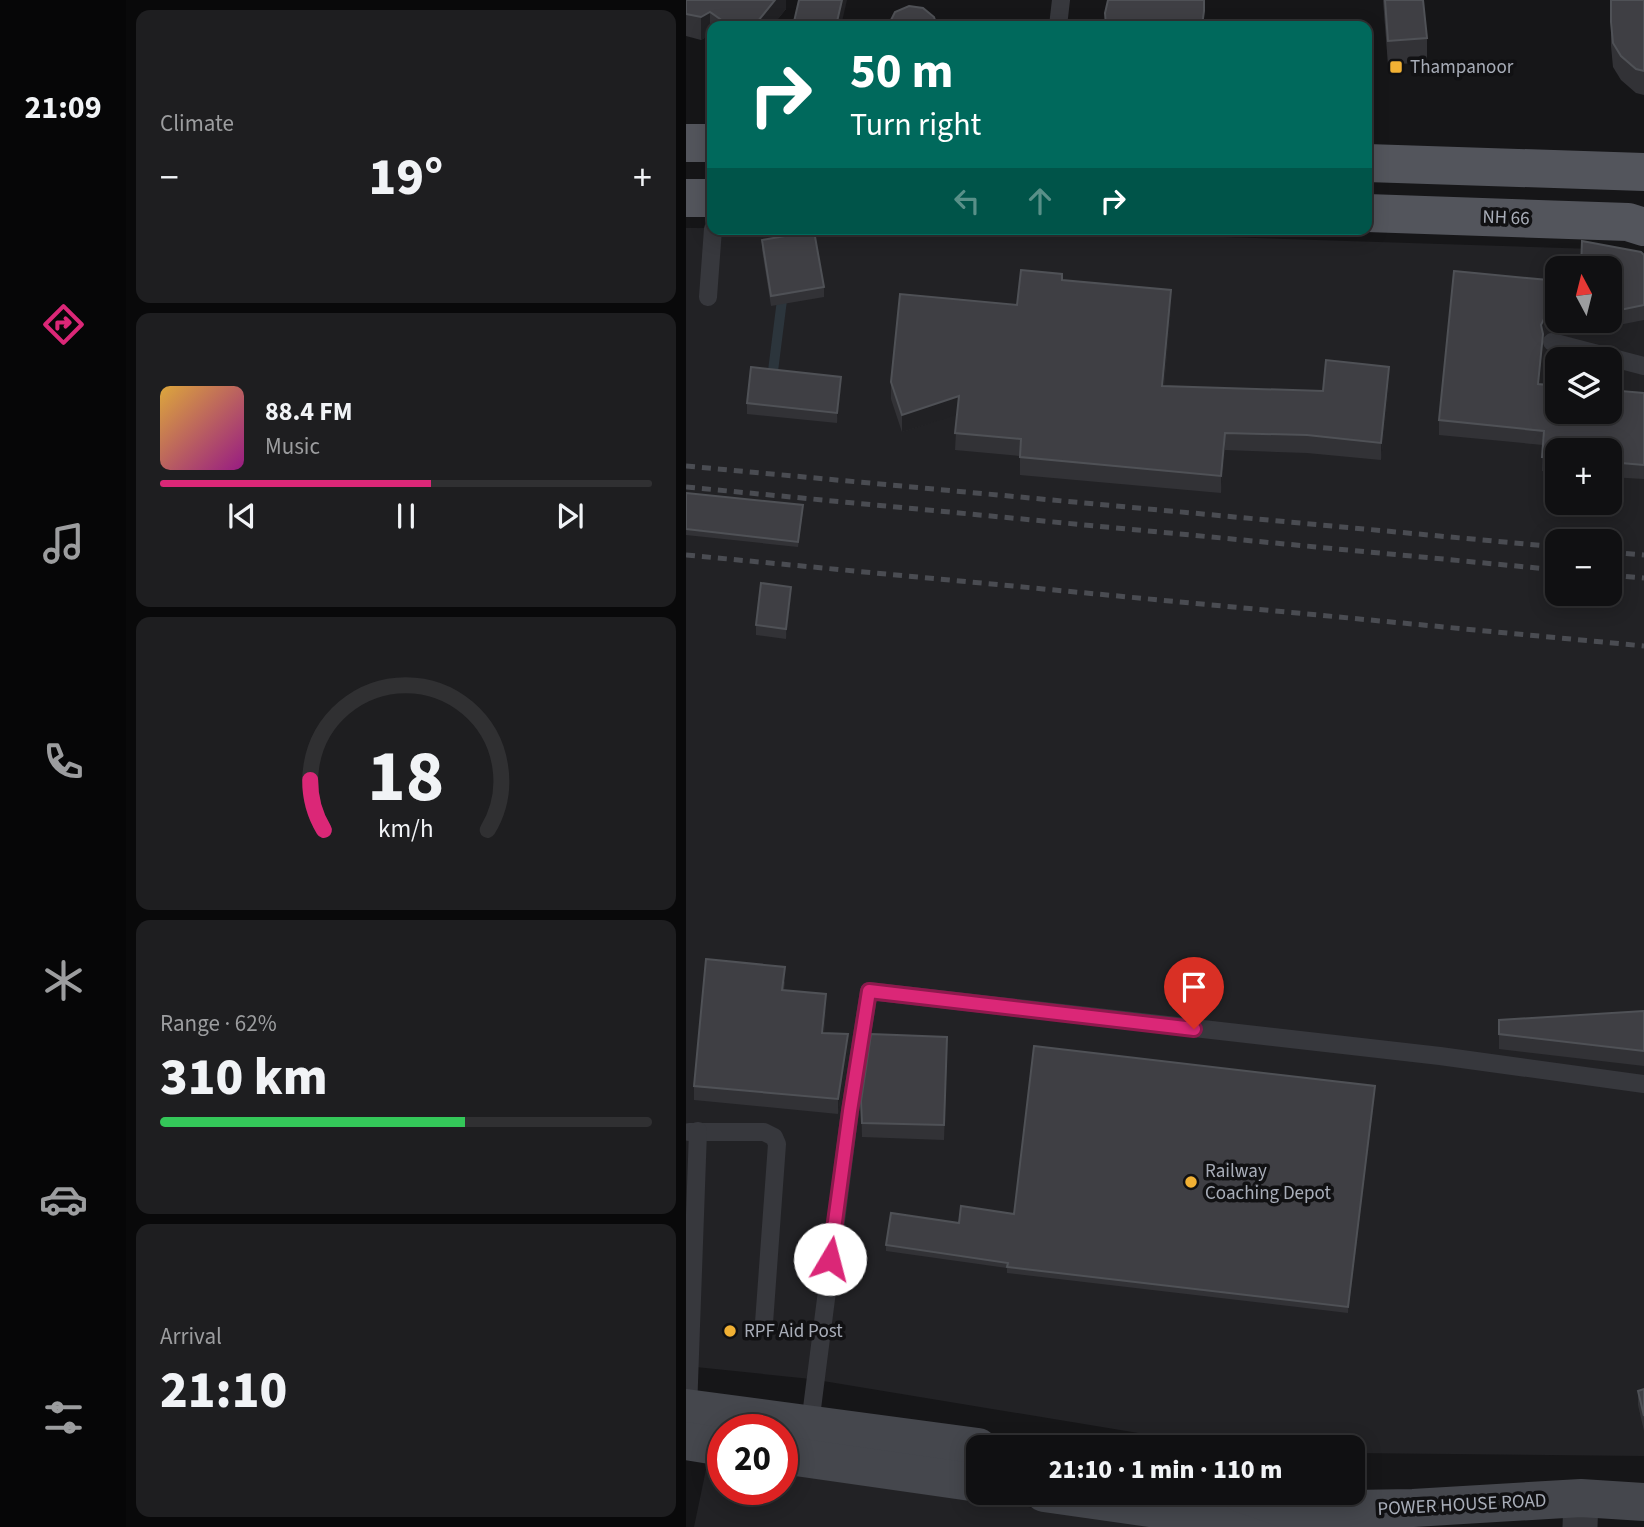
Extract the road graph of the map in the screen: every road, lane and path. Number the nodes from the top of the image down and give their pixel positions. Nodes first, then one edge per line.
1 (1060, 0) edge
2 (1058, 21) edge
3 (686, 143) edge
4 (707, 143) edge
5 (1372, 163) edge
6 (1644, 172) edge
7 (686, 198) edge
8 (707, 198) edge
9 (1372, 213) edge
10 (1644, 227) edge
11 (713, 235) edge
12 (708, 297) dead end
13 (1552, 342) dead end
14 (1644, 366) edge
15 (1644, 1084) edge
16 (692, 1132) edge
17 (764, 1323) dead end
18 (687, 1419) edge
19 (810, 1424) junction
20 (707, 1435) edge
21 (966, 1445) edge
22 (798, 1457) edge
23 (966, 1481) edge
24 (1644, 1502) edge
25 (1129, 1505) edge
26 (1275, 1505) edge
27 (1289, 1510) junction
28 (1581, 1513) edge
29 (1436, 1517) edge

1 - 2 lane
3 - 4 main road
5 - 6 main road
7 - 8 main road
9 - 10 main road, NH 66
11 - 12 lane
13 - 14 lane
15 - 19 lane
16 - 17 lane
16 - 18 lane
18 - 19 main road
18 - 20 main road
19 - 21 main road
22 - 23 main road
24 - 28 main road, POWER HOUSE ROAD
25 - 27 main road
26 - 27 main road, POWER HOUSE ROAD
27 - 29 main road, POWER HOUSE ROAD
28 - 29 main road, POWER HOUSE ROAD

